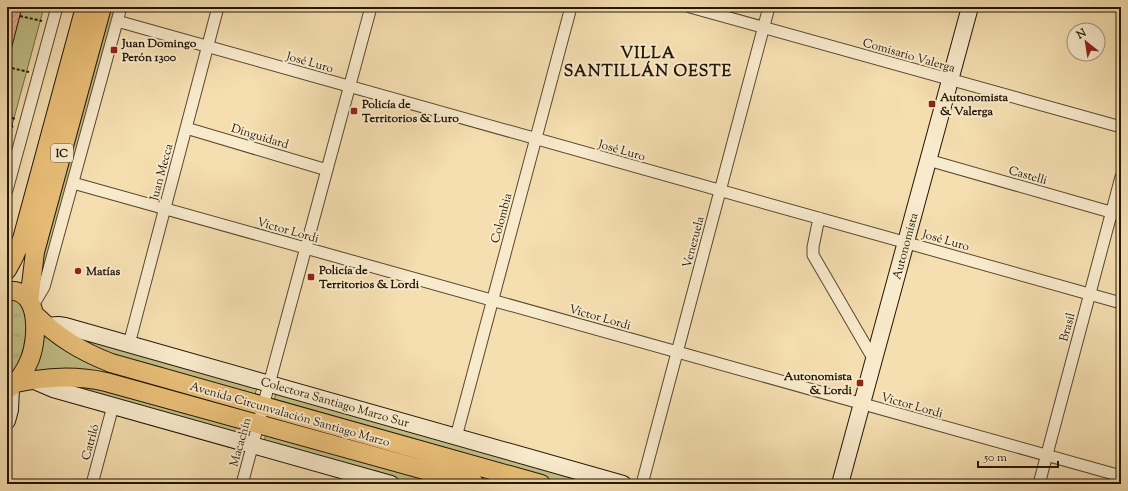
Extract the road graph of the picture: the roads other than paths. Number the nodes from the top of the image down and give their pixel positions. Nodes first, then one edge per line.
1 (57, 7) edge
2 (85, 7) edge
3 (102, 7) edge
4 (121, 7) edge
5 (218, 7) edge
6 (371, 7) edge
7 (571, 7) edge
8 (690, 7) edge
9 (769, 7) edge
10 (970, 7) edge
11 (117, 22) junction
12 (764, 28) junction
13 (208, 47) junction
14 (950, 80) junction
15 (349, 87) junction
16 (1121, 127) edge
17 (186, 128) junction
18 (536, 139) junction
19 (928, 160) junction
20 (327, 170) junction
21 (1121, 177) edge
22 (72, 184) junction
23 (7, 190) edge
24 (720, 190) junction
25 (164, 209) junction
26 (1116, 214) edge
27 (819, 218) junction
28 (906, 242) junction
29 (306, 249) junction
30 (7, 270) edge
31 (7, 291) edge
32 (1090, 294) junction
33 (492, 301) junction
34 (1121, 303) edge
35 (36, 312) junction
36 (129, 344) junction
37 (677, 352) junction
38 (874, 360) junction
39 (270, 384) junction
40 (16, 385) edge
41 (862, 404) junction
42 (113, 406) junction
43 (263, 406) junction
44 (7, 421) edge
45 (258, 424) junction
46 (456, 437) junction
47 (252, 445) junction
48 (1046, 456) junction
49 (1121, 476) edge
50 (469, 483) edge
51 (92, 484) edge
52 (242, 484) edge
53 (391, 484) edge
54 (541, 484) edge
55 (623, 484) edge
56 (642, 484) edge
57 (840, 484) edge
58 (1039, 484) edge

1 - 23 street
2 - 30 main road, IC
3 - 35 main road, IC
4 - 11 street
5 - 13 street, Juan Mecca
6 - 15 street, Macachín
7 - 18 street, Colombia
8 - 12 street, Comisario Valerga
9 - 12 street, Venezuela
10 - 14 street, Autonomista
11 - 13 street, José Luro
11 - 22 street
12 - 14 street, Comisario Valerga
12 - 24 street, Venezuela
13 - 15 street, José Luro
13 - 17 street, Juan Mecca
14 - 16 street, Comisario Valerga
14 - 19 street, Autonomista
15 - 18 street, José Luro
15 - 20 street, Macachín
17 - 20 street, Dinguidard
17 - 25 street, Juan Mecca
18 - 24 street, José Luro
18 - 33 street, Colombia
19 - 26 street, Castelli
19 - 28 street, Autonomista
20 - 29 street, Macachín
21 - 26 street, Brasil
22 - 25 street, Víctor Lordi
22 - 35 street
24 - 27 street, José Luro
24 - 37 street, Venezuela
25 - 29 street, Víctor Lordi
25 - 36 street, Juan Mecca
26 - 32 street, Brasil
27 - 28 street, José Luro
27 - 38 street
28 - 32 street, José Luro
28 - 38 street, Autonomista
29 - 33 street, Víctor Lordi
29 - 39 street, Macachín
31 - 35 main road, Avenida Circunvalación Santiago Marzo
32 - 34 street, José Luro
32 - 48 street, Brasil
33 - 37 street, Víctor Lordi
33 - 46 street, Colombia
35 - 36 street, Colectora Santiago Marzo Sur
35 - 40 main road, IC
35 - 43 main road, Avenida Circunvalación Santiago Marzo
36 - 39 street, Colectora Santiago Marzo Sur
37 - 41 street, Víctor Lordi
37 - 56 street, Venezuela
38 - 41 street, Autonomista
39 - 43 street, Macachín
39 - 46 street, Colectora Santiago Marzo Sur
40 - 42 street
40 - 44 street
40 - 45 main road, Avenida Circunvalación Santiago Marzo
41 - 48 street, Víctor Lordi
41 - 57 street, Autonomista
42 - 47 street
42 - 51 street, Catriló
43 - 45 street, Macachín
43 - 54 main road, Avenida Circunvalación Santiago Marzo
45 - 47 street, Macachín
45 - 50 main road, Avenida Circunvalación Santiago Marzo
46 - 55 street, Colectora Santiago Marzo Sur
47 - 52 street, Macachín
47 - 53 street
48 - 49 street, Víctor Lordi
48 - 58 street, Brasil

